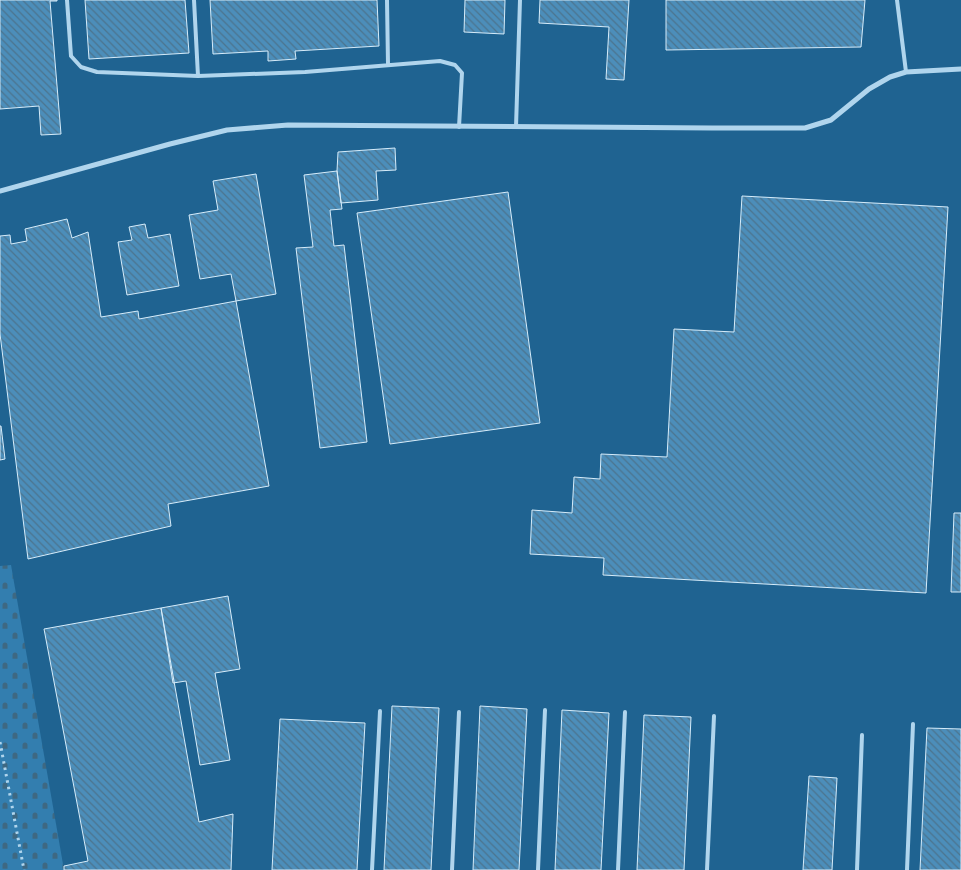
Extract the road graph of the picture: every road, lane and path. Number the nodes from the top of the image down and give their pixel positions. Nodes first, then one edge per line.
1 (68, 0) edge
2 (194, 0) edge
3 (387, 0) edge
4 (520, 0) edge
5 (897, 0) edge
6 (388, 64) junction
7 (961, 69) edge
8 (906, 72) junction
9 (198, 76) junction
10 (459, 127) junction
11 (516, 127) junction
12 (0, 191) edge
13 (546, 710) dead end
14 (380, 711) dead end
15 (459, 712) dead end
16 (625, 712) dead end
17 (714, 716) dead end
18 (913, 724) dead end
19 (862, 735) dead end
20 (0, 742) edge
21 (24, 870) edge
22 (372, 870) edge
23 (452, 870) edge
24 (538, 870) edge
25 (618, 870) edge
26 (707, 870) edge
27 (857, 870) edge
28 (907, 870) edge

1 - 9 lane
2 - 9 lane
3 - 6 lane
4 - 11 lane
5 - 8 lane
6 - 9 lane
6 - 10 lane
7 - 8 street
8 - 11 street
10 - 11 street
10 - 12 street
13 - 24 lane
14 - 22 lane
15 - 23 lane
16 - 25 lane
17 - 26 lane
18 - 28 lane
19 - 27 lane
20 - 21 path

